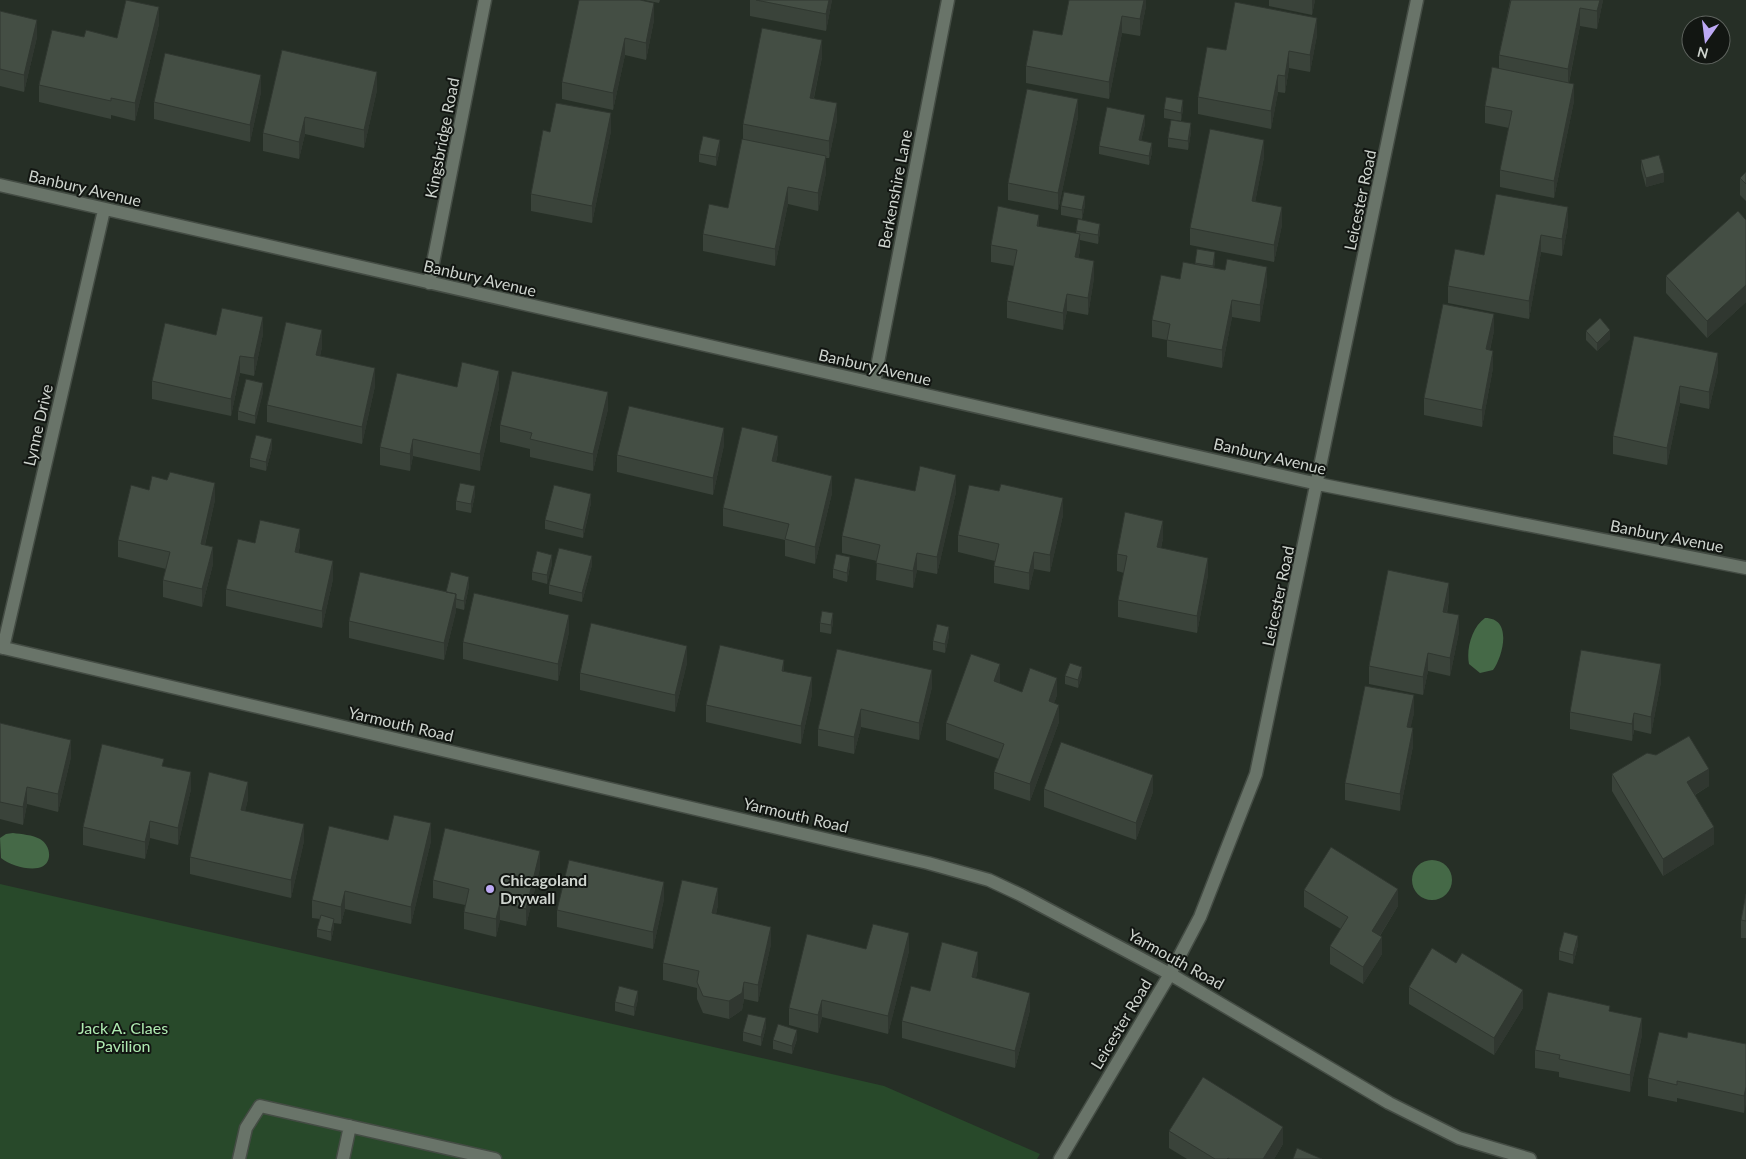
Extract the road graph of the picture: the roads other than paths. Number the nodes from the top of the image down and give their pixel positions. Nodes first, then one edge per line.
1 (485, 0) edge
2 (948, 0) edge
3 (1417, 0) edge
4 (0, 186) edge
5 (104, 210) junction
6 (429, 283) junction
7 (874, 383) junction
8 (1318, 484) junction
9 (1746, 568) edge
10 (2, 647) edge
11 (1170, 974) junction
12 (350, 1126) junction
13 (239, 1159) edge
14 (343, 1159) edge
15 (495, 1159) edge
16 (1060, 1159) edge
17 (1530, 1159) edge

1 - 6 street, Kingsbridge Road
2 - 7 street, Berkenshire Lane
3 - 8 street, Leicester Road
4 - 5 street, Banbury Avenue
5 - 6 street, Banbury Avenue
5 - 10 street, Lynne Drive
6 - 7 street, Banbury Avenue
7 - 8 street, Banbury Avenue
8 - 9 street, Banbury Avenue
8 - 11 street, Leicester Road
10 - 11 street, Yarmouth Road
11 - 16 street, Leicester Road
11 - 17 street, Yarmouth Road
12 - 13 street
12 - 14 street
12 - 15 street

